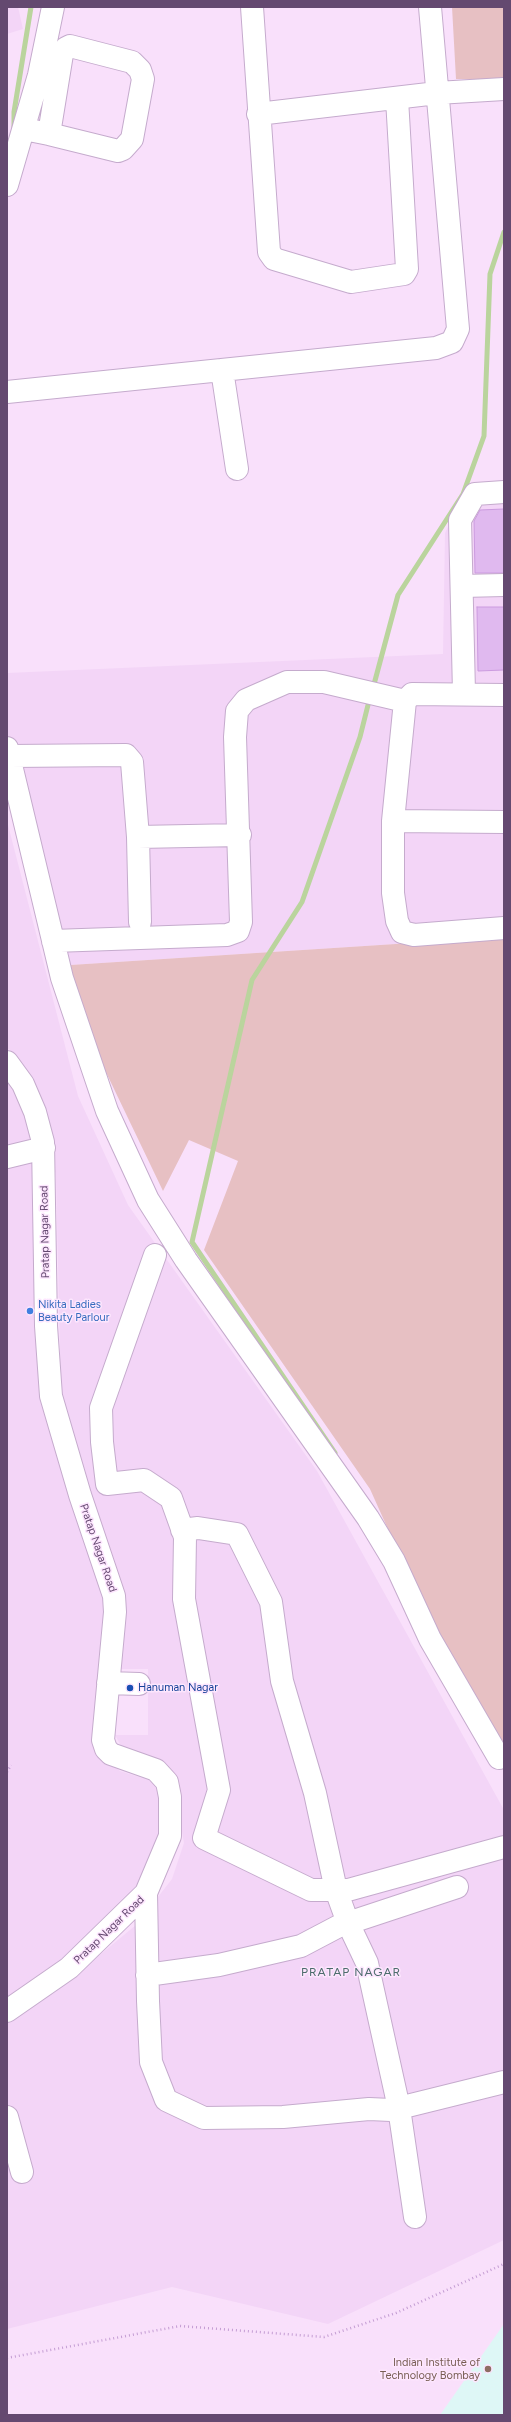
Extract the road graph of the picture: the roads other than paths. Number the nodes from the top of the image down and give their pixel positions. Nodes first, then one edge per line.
1 (54, 7) edge
2 (252, 7) edge
3 (430, 7) edge
4 (504, 89) edge
5 (437, 94) junction
6 (397, 99) junction
7 (258, 114) junction
8 (24, 128) junction
9 (49, 134) junction
10 (7, 185) edge
11 (222, 370) junction
12 (7, 392) edge
13 (237, 469) dead end
14 (504, 492) edge
15 (504, 585) edge
16 (462, 586) junction
17 (464, 693) junction
18 (504, 694) edge
19 (398, 699) junction
20 (9, 752) edge
21 (393, 821) junction
22 (504, 822) edge
23 (240, 835) junction
24 (138, 837) junction
25 (140, 922) dead end
26 (504, 928) edge
27 (53, 941) junction
28 (7, 1062) edge
29 (44, 1148) junction
30 (7, 1157) edge
31 (155, 1255) dead end
32 (182, 1530) junction
33 (108, 1682) junction
34 (139, 1684) dead end
35 (499, 1758) dead end
36 (504, 1847) edge
37 (456, 1886) dead end
38 (336, 1890) junction
39 (146, 1893) junction
40 (348, 1923) junction
41 (147, 1975) junction
42 (7, 2011) edge
43 (504, 2082) edge
44 (399, 2108) junction
45 (7, 2117) edge
46 (22, 2172) dead end
47 (415, 2217) dead end

1 - 8 street
2 - 7 street
3 - 5 street
4 - 5 street
5 - 6 street
5 - 11 street
6 - 7 street
6 - 7 street
8 - 9 street
8 - 10 street
9 - 9 street
11 - 12 street
11 - 13 street
14 - 16 street
15 - 16 street
16 - 17 street
17 - 18 street
17 - 19 street
19 - 21 street
19 - 23 street
20 - 24 street
20 - 27 street
21 - 22 street
21 - 26 street
23 - 24 street
23 - 27 street
24 - 25 street
27 - 35 street
28 - 29 street, Pratap Nagar Road
29 - 30 street
29 - 33 street, Pratap Nagar Road
31 - 32 street
32 - 38 street
32 - 38 street
33 - 34 street
33 - 39 street, Pratap Nagar Road
36 - 38 street
37 - 40 street
38 - 40 street
39 - 41 street
39 - 42 street, Pratap Nagar Road
40 - 41 street
40 - 44 street
41 - 44 street
43 - 44 street
44 - 47 street
45 - 46 street

